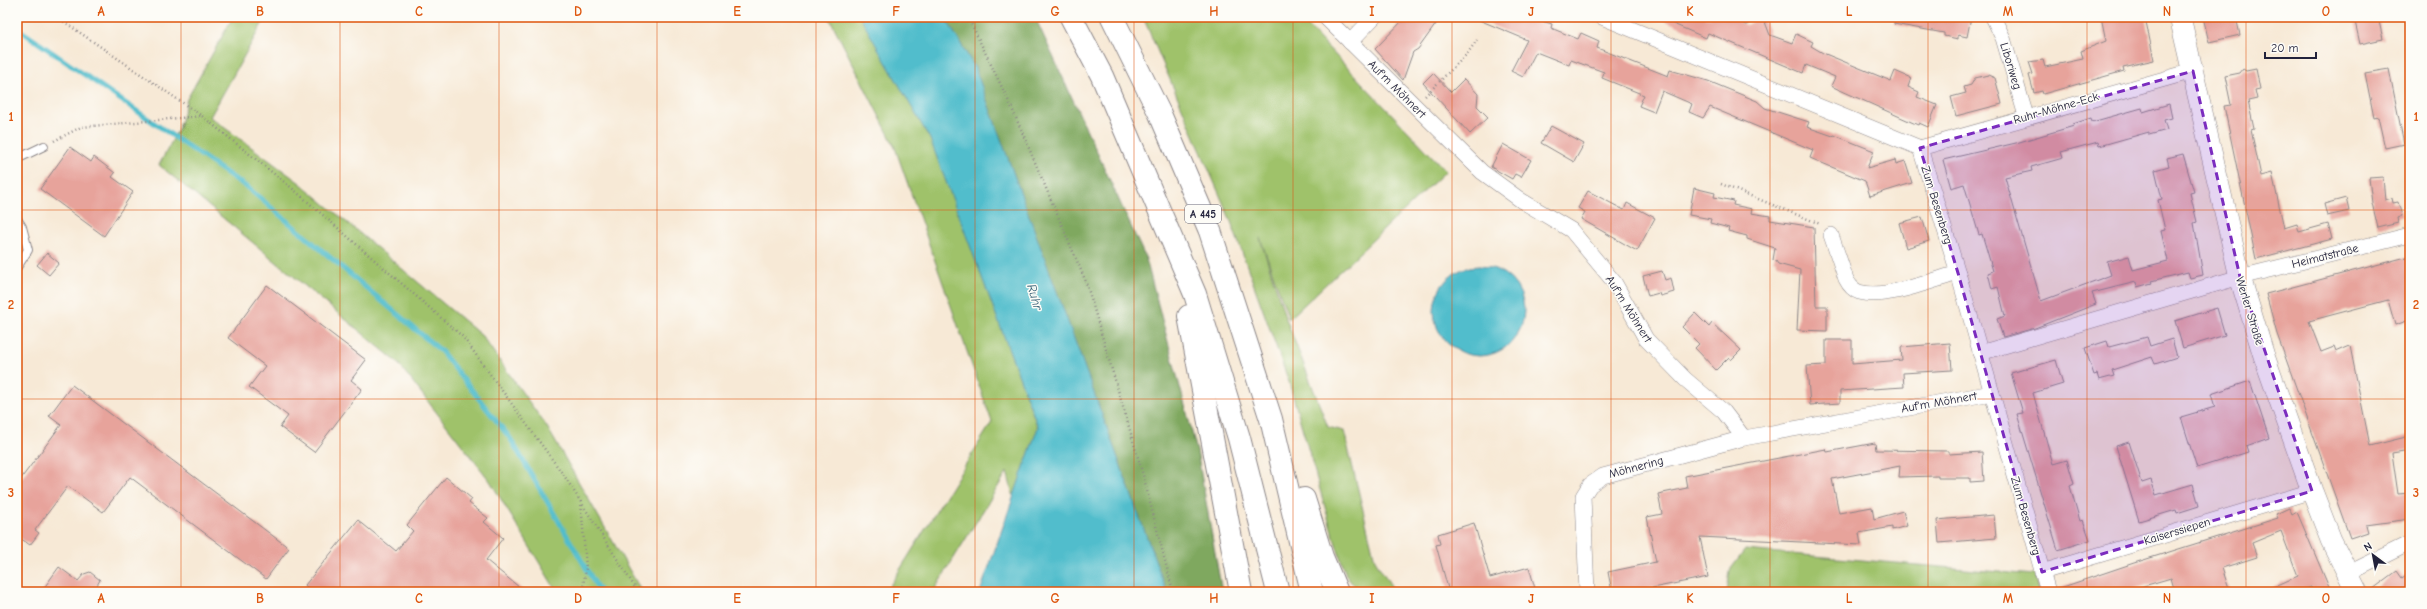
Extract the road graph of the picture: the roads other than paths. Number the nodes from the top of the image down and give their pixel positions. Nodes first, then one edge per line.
1 (1071, 17) edge
2 (1112, 17) edge
3 (1325, 17) edge
4 (1374, 17) edge
5 (1602, 17) edge
6 (1993, 17) edge
7 (2180, 17) edge
8 (1350, 42) junction
9 (2193, 71) junction
10 (2026, 116) junction
11 (44, 146) road end
12 (1920, 148) junction
13 (17, 159) edge
14 (17, 219) edge
15 (1831, 235) road end
16 (2410, 235) edge
17 (1176, 244) junction
18 (17, 267) edge
19 (1958, 273) junction
20 (2240, 278) junction
21 (1980, 353) junction
22 (1992, 393) junction
23 (1271, 419) junction
24 (1744, 438) junction
25 (2312, 491) junction
26 (2410, 543) edge
27 (2042, 572) junction
28 (2347, 574) junction
29 (1242, 592) edge
30 (1278, 592) edge
31 (1312, 592) edge
32 (1337, 592) edge
33 (1587, 592) edge
34 (2048, 592) edge
35 (2357, 592) edge

1 - 17 highway, A 445
2 - 23 highway, A 445
3 - 8 street, Auf'm Möhnert
4 - 8 street
5 - 12 street
6 - 10 street, Liboriweg
7 - 9 main road, Werler Straße
8 - 24 street, Auf'm Möhnert
9 - 10 street, Ruhr-Möhne-Eck
9 - 20 main road, Werler Straße
10 - 12 street, Ruhr-Möhne-Eck
11 - 13 lane
12 - 19 street, Zum Besenberg
14 - 18 lane
15 - 19 street
16 - 20 street, Heimatstraße
17 - 29 highway
17 - 30 highway, A 445
19 - 21 street, Zum Besenberg
20 - 21 street
20 - 25 main road, Werler Straße
21 - 22 street, Zum Besenberg
22 - 24 street, Auf'm Möhnert
22 - 27 street, Zum Besenberg
23 - 31 highway, A 445
23 - 32 highway
24 - 33 street, Möhnering
25 - 27 street, Kaiserssiepen
25 - 28 main road, Werler Straße
26 - 28 street
27 - 34 street, Zum Besenberg
28 - 35 main road, Werler Straße

